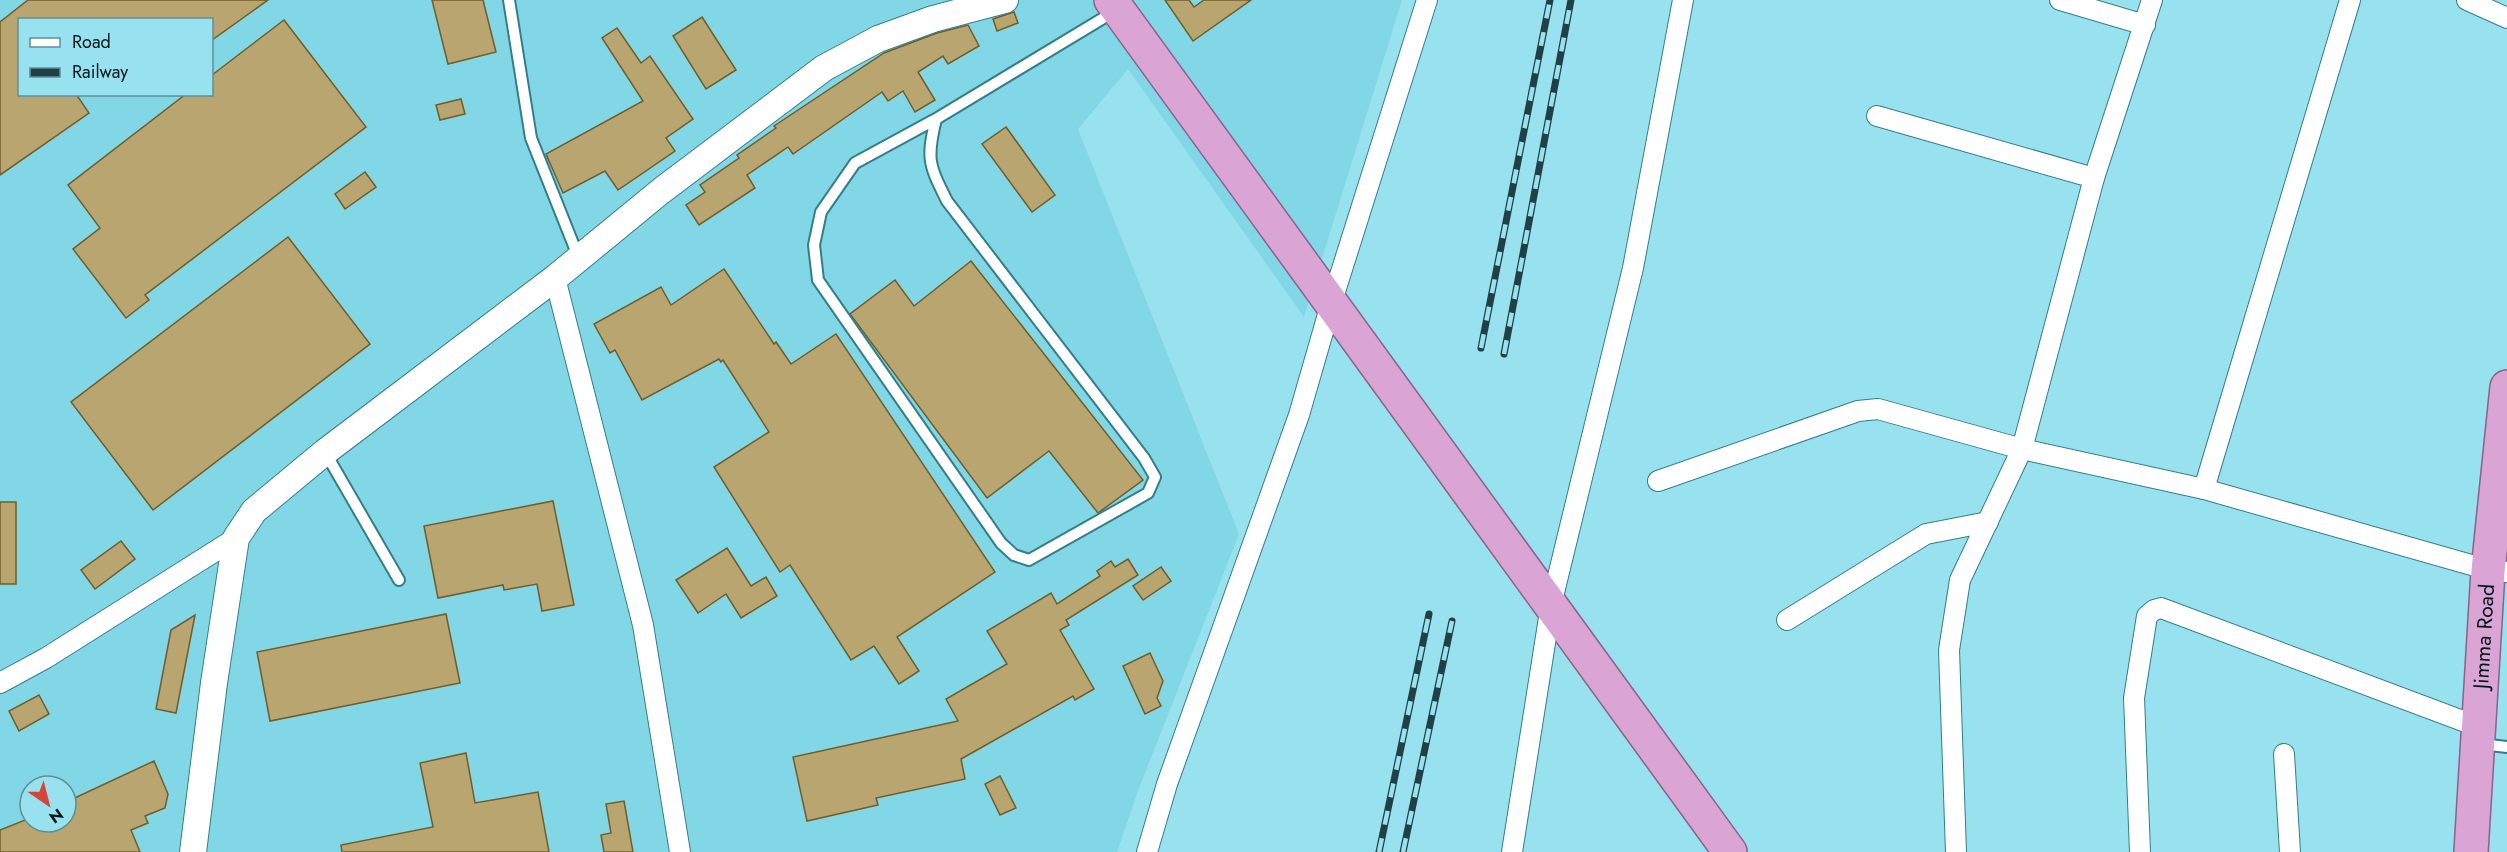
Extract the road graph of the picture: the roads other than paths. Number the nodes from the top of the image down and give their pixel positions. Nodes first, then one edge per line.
1 (509, 0) edge
2 (1005, 0) edge
3 (1427, 0) edge
4 (1683, 0) edge
5 (2060, 0) edge
6 (2152, 0) edge
7 (2350, 0) edge
8 (2467, 0) edge
9 (1114, 5) edge
10 (2507, 18) edge
11 (2145, 25) junction
12 (1877, 116) dead end
13 (936, 119) junction
14 (2094, 177) junction
15 (578, 256) junction
16 (555, 278) junction
17 (1331, 304) junction
18 (2507, 387) edge
19 (2022, 449) junction
20 (325, 452) junction
21 (1658, 481) dead end
22 (2204, 489) junction
23 (1988, 522) junction
24 (236, 538) junction
25 (2498, 571) edge
26 (399, 580) dead end
27 (1551, 605) junction
28 (1787, 620) dead end
29 (0, 683) edge
30 (2488, 740) edge
31 (2284, 754) dead end
32 (193, 852) edge
33 (680, 852) edge
34 (1147, 852) edge
35 (1512, 852) edge
36 (1731, 852) edge
37 (1956, 852) edge
38 (2140, 852) edge
39 (2290, 852) edge
40 (2471, 852) edge

1 - 15 lane
2 - 15 street
3 - 17 street
4 - 27 street
5 - 11 street
6 - 11 street
7 - 22 street
8 - 10 street
9 - 13 lane
9 - 17 highway
11 - 14 street
12 - 14 street
13 - 13 lane
14 - 19 street
15 - 16 street
16 - 20 street
16 - 33 street
17 - 27 highway
17 - 34 street
18 - 25 highway, Jimma Road
19 - 21 street
19 - 22 street
19 - 23 street
20 - 24 street
20 - 26 lane
22 - 25 street
23 - 28 street
23 - 37 street
24 - 29 street
24 - 32 street
25 - 30 highway, Jimma Road
27 - 35 street
27 - 36 highway
30 - 38 street
30 - 40 highway, Jimma Road
31 - 39 street

